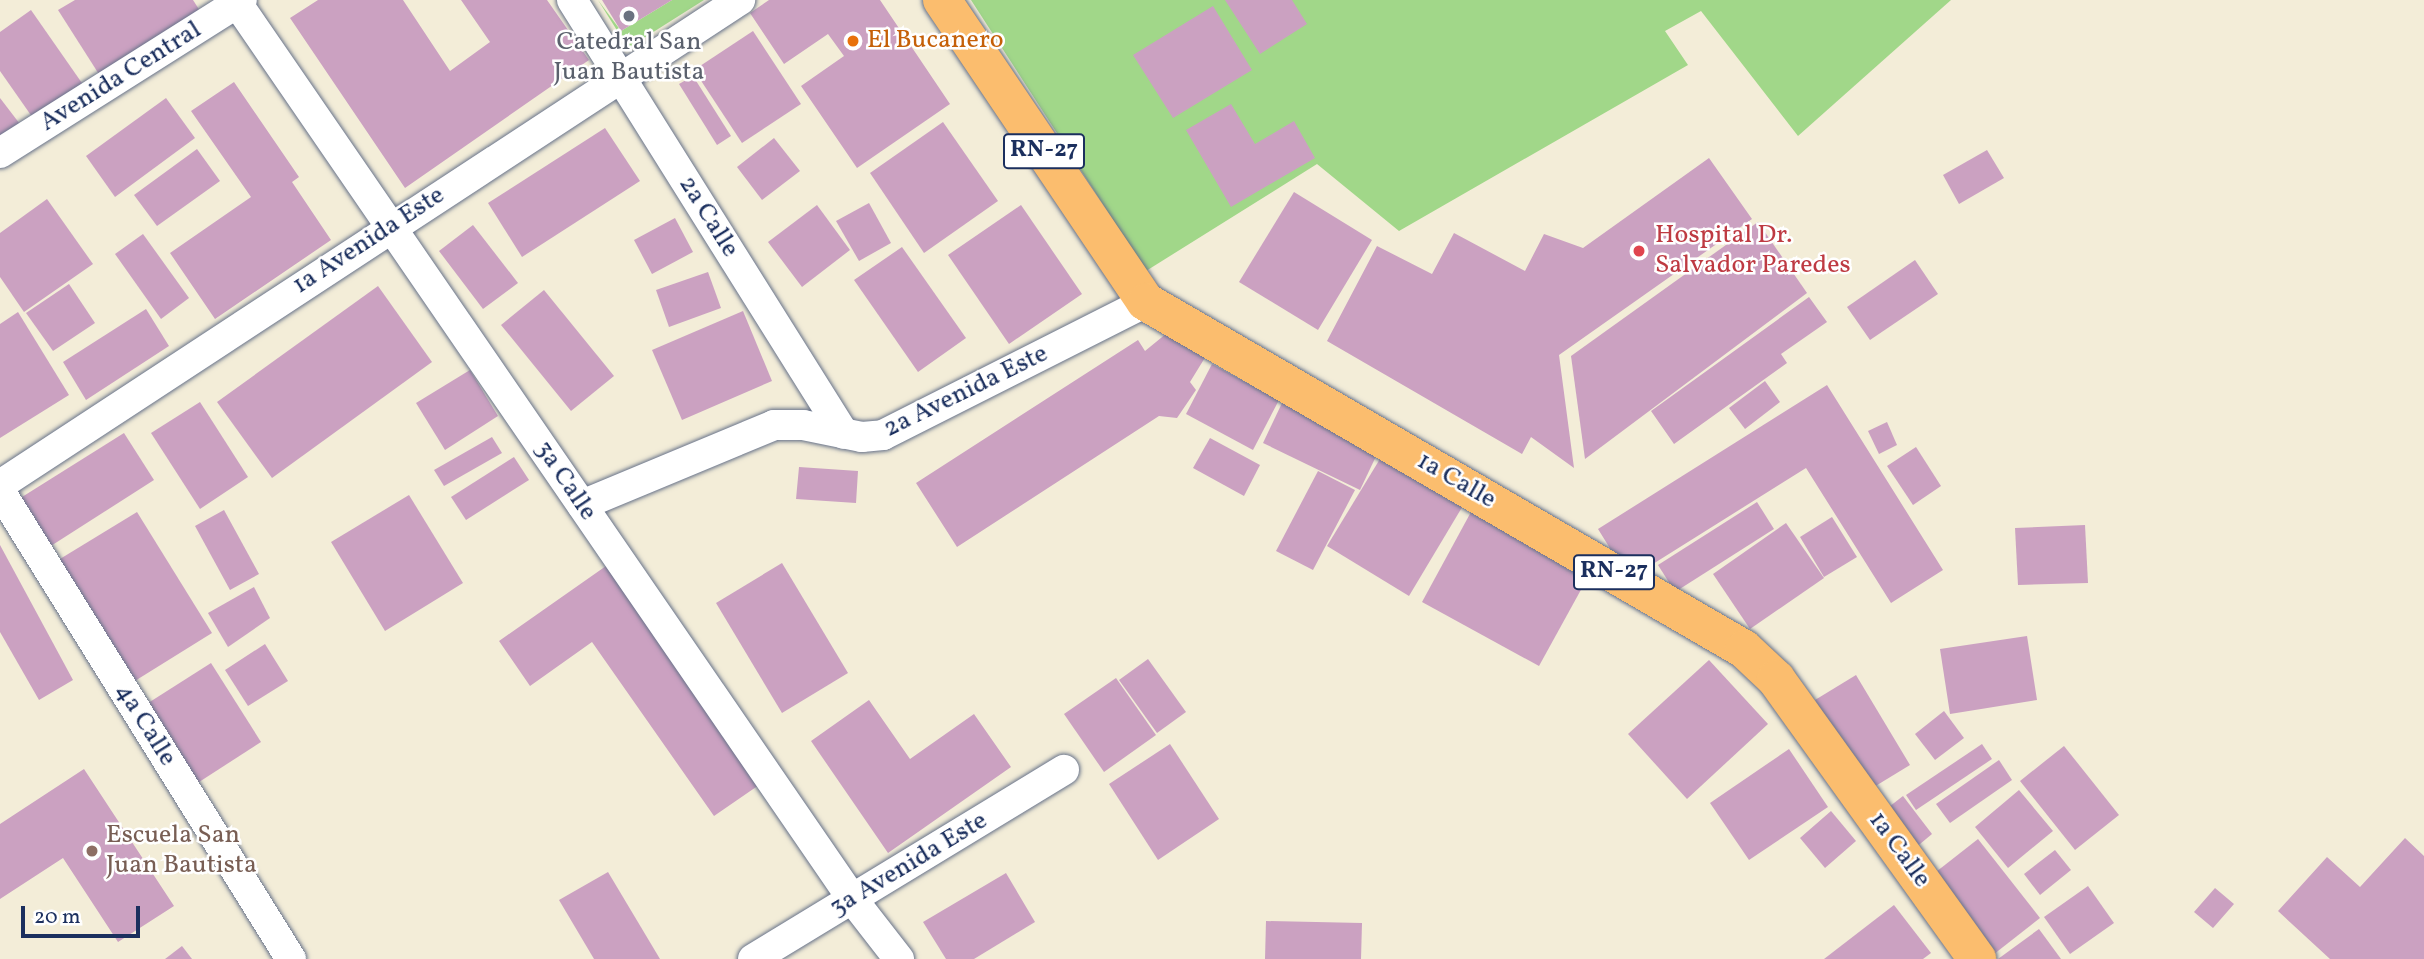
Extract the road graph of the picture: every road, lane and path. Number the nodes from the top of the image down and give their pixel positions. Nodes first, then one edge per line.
1 (572, 0) edge
2 (740, 0) edge
3 (942, 0) edge
4 (238, 1) edge
5 (620, 77) junction
6 (0, 153) edge
7 (391, 226) junction
8 (1146, 302) junction
9 (844, 434) junction
10 (0, 485) edge
11 (0, 491) edge
12 (582, 506) junction
13 (1064, 770) dead end
14 (853, 900) junction
15 (291, 959) edge
16 (753, 959) edge
17 (899, 959) edge
18 (1977, 959) edge

1 - 5 street, 2a Calle
2 - 5 street, 1a Avenida Este
3 - 8 main road, 1a Calle / RN-27
4 - 6 street, Avenida Central
4 - 7 street, 3a Calle
5 - 7 street, 1a Avenida Este
5 - 9 street, 2a Calle
7 - 10 street, 1a Avenida Este
7 - 12 street, 3a Calle
8 - 9 street, 2a Avenida Este
8 - 18 main road, 1a Calle / RN-27
9 - 12 street, 2a Avenida Este
11 - 15 street, 4a Calle
12 - 14 street, 3a Calle
13 - 14 street, 3a Avenida Este
14 - 16 street, 3a Avenida Este
14 - 17 street, 3a Calle

